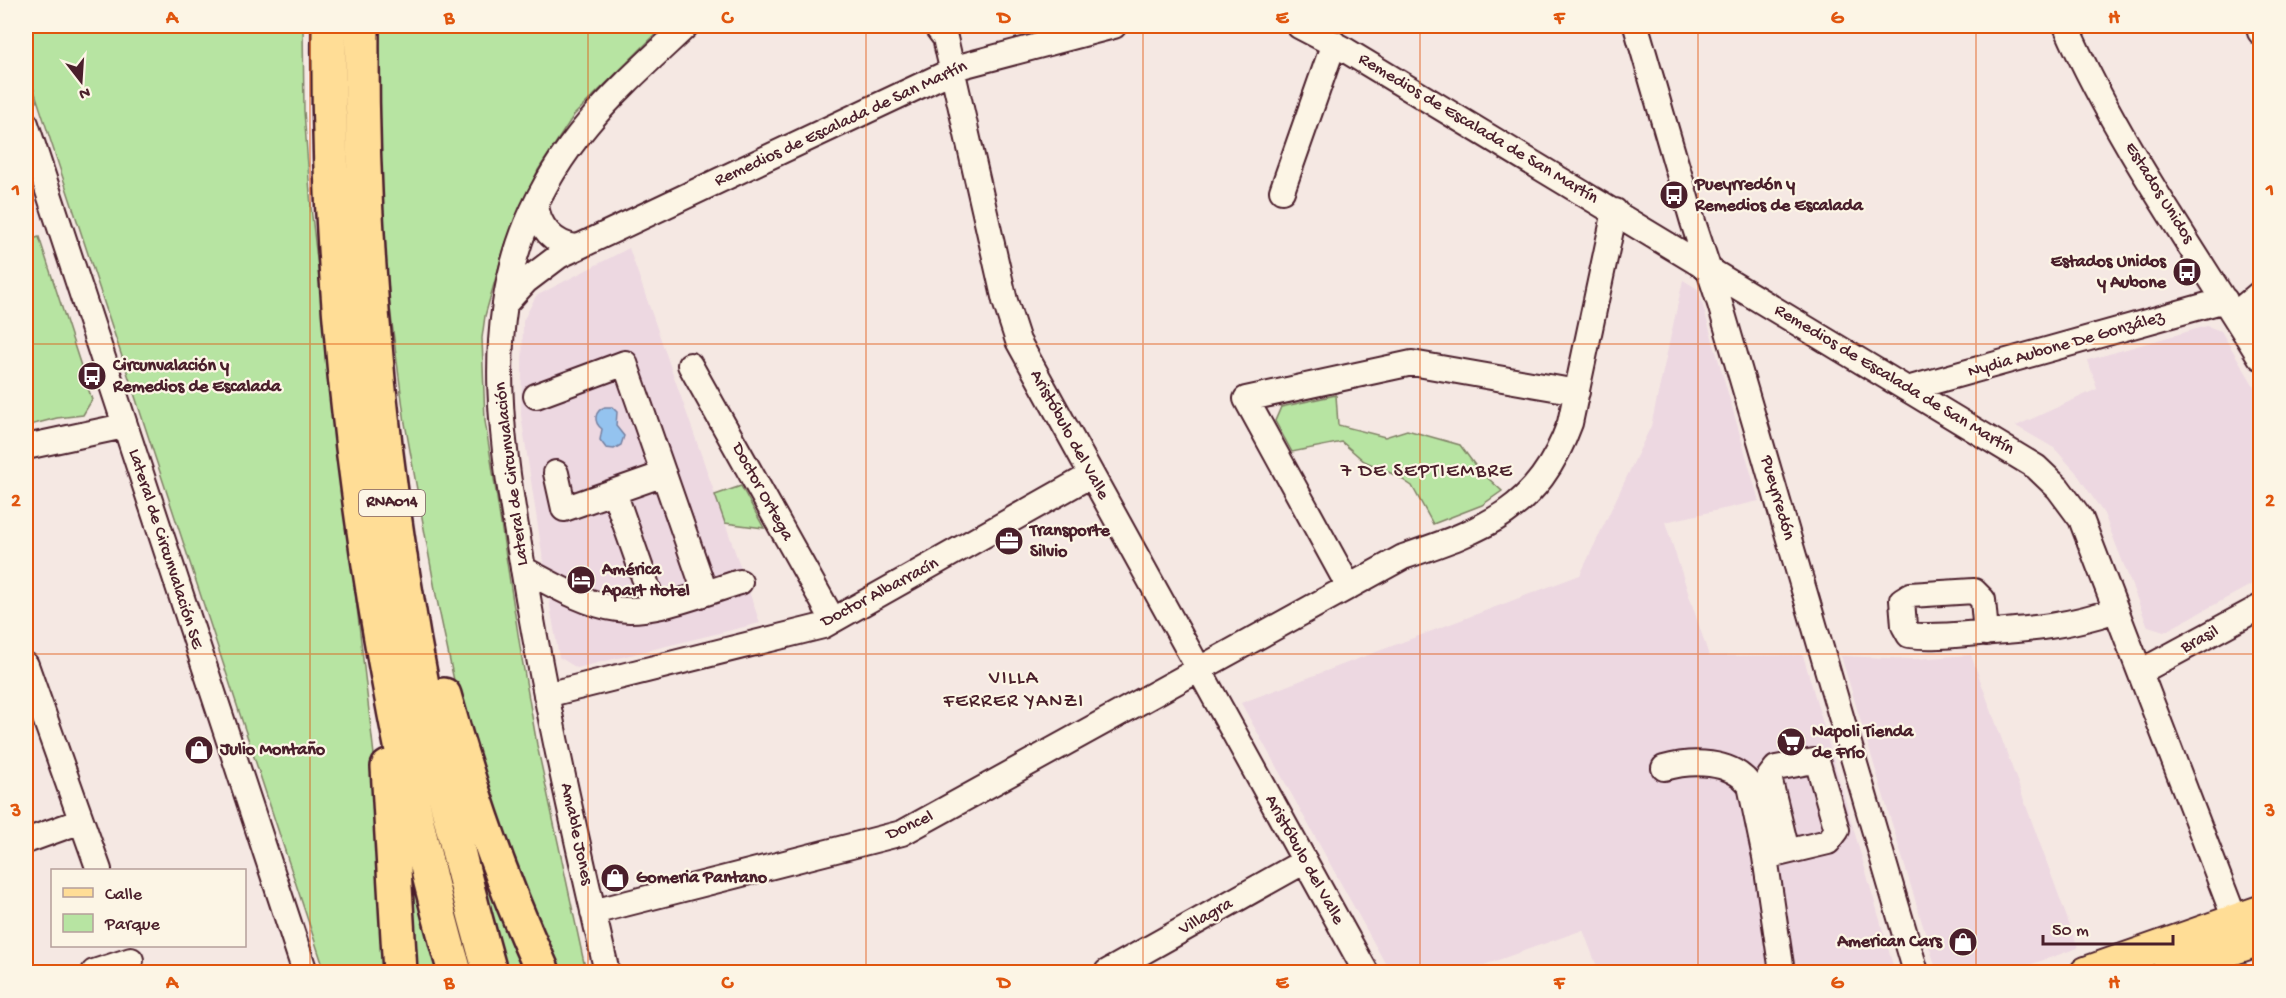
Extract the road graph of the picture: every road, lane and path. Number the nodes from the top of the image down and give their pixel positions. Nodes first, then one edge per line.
1 (327, 26) edge
2 (362, 26) edge
3 (686, 26) edge
4 (936, 26) edge
5 (1114, 26) edge
6 (1299, 26) edge
7 (1636, 26) edge
8 (2066, 26) edge
9 (2259, 26) edge
10 (2260, 32) edge
11 (1334, 43) junction
12 (953, 70) junction
13 (26, 124) edge
14 (1282, 191) dead end
15 (536, 204) junction
16 (1615, 211) junction
17 (576, 248) junction
18 (1709, 268) junction
19 (2260, 293) edge
20 (505, 304) junction
21 (2230, 308) junction
22 (2260, 357) edge
23 (690, 365) dead end
24 (1907, 389) junction
25 (1577, 392) junction
26 (536, 396) dead end
27 (124, 426) junction
28 (26, 447) edge
29 (386, 452) junction
30 (556, 473) dead end
31 (664, 474) junction
32 (1091, 475) junction
33 (614, 492) junction
34 (367, 553) junction
35 (523, 569) junction
36 (740, 582) dead end
37 (1349, 587) junction
38 (705, 592) junction
39 (654, 606) junction
40 (2260, 607) edge
41 (2116, 610) junction
42 (834, 620) junction
43 (1986, 633) dead end
44 (26, 665) edge
45 (1199, 671) junction
46 (2140, 672) junction
47 (546, 695) junction
48 (1664, 768) dead end
49 (81, 821) junction
50 (26, 842) edge
51 (1305, 861) junction
52 (99, 869) edge
53 (593, 912) junction
54 (2250, 929) edge
55 (131, 959) edge
56 (94, 972) edge
57 (305, 972) edge
58 (400, 972) edge
59 (455, 972) edge
60 (490, 972) edge
61 (543, 972) edge
62 (607, 972) edge
63 (1107, 972) edge
64 (1366, 972) edge
65 (1782, 972) edge
66 (1916, 972) edge
67 (2086, 972) edge
68 (2168, 972) edge

1 - 34 highway, RNA014
2 - 29 highway, RNA014
3 - 15 street, Lateral de Circunvalación
4 - 12 street, Aristóbulo del Valle
5 - 12 street, Remedios de Escalada de San Martín
6 - 11 street, Remedios de Escalada de San Martín
7 - 18 street, Pueyrredón
8 - 21 street, Estados Unidos
9 - 10 street
11 - 14 street
11 - 16 street, Remedios de Escalada de San Martín
12 - 17 street, Remedios de Escalada de San Martín
12 - 32 street, Aristóbulo del Valle
13 - 27 street, Lateral de Circunvalación SE
15 - 17 street
15 - 20 street, Lateral de Circunvalación
16 - 18 street, Remedios de Escalada de San Martín
16 - 25 street, Doncel
17 - 20 street, Remedios de Escalada de San Martín
18 - 24 street, Remedios de Escalada de San Martín
18 - 66 street, Pueyrredón
19 - 21 street
20 - 35 street, Lateral de Circunvalación
21 - 22 street, Estados Unidos
21 - 24 street, Nydia Aubone De González
23 - 42 street, Doctor Ortega
24 - 41 street, Remedios de Escalada de San Martín
25 - 37 street, Doncel
25 - 37 street
26 - 31 street
27 - 28 street
27 - 57 street, Lateral de Circunvalación SE
29 - 60 highway, RNA014
29 - 61 highway
30 - 33 street
31 - 33 street
31 - 38 street
32 - 42 street, Doctor Albarracín
32 - 45 street, Aristóbulo del Valle
33 - 39 street
34 - 58 highway
34 - 59 highway, RNA014
35 - 39 street
35 - 47 street, Lateral de Circunvalación
36 - 38 street
37 - 45 street, Doncel
38 - 39 street
40 - 46 street, Brasil
41 - 43 street
41 - 46 street, Remedios de Escalada de San Martín
42 - 47 street, Doctor Albarracín
44 - 49 street
45 - 51 street, Aristóbulo del Valle
45 - 53 street, Doncel
46 - 54 street, Remedios de Escalada de San Martín
47 - 53 street, Amable Jones
48 - 65 street
49 - 50 street
49 - 52 street
51 - 63 street, Villagra
51 - 64 street, Aristóbulo del Valle
53 - 62 street, Amable Jones
54 - 67 main road
54 - 68 main road
55 - 56 street

